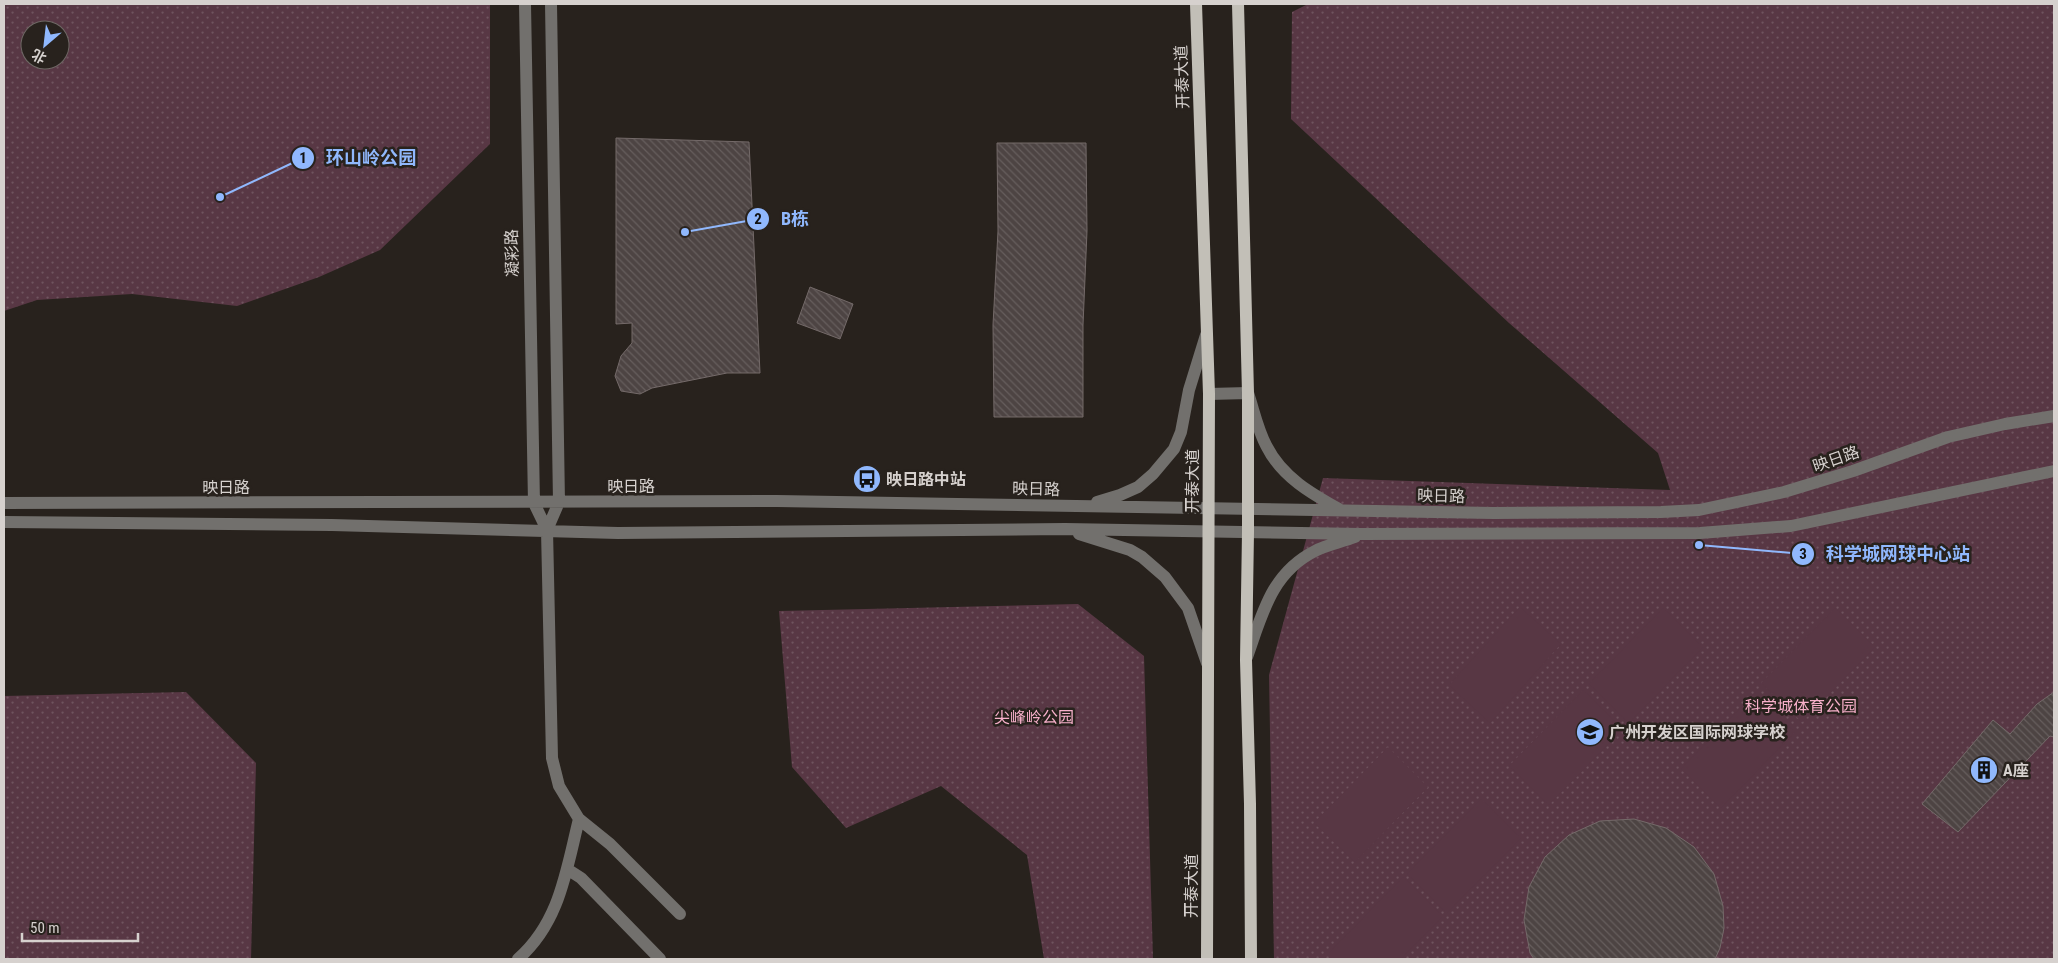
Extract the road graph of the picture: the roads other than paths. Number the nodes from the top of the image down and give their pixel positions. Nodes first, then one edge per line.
1 (525, 4) edge
2 (551, 4) edge
3 (1196, 4) edge
4 (1238, 4) edge
5 (1206, 335) junction
6 (1248, 393) junction
7 (1209, 394) junction
8 (2054, 416) edge
9 (2054, 471) edge
10 (534, 502) junction
11 (559, 502) junction
12 (4, 503) edge
13 (1076, 506) junction
14 (1208, 507) junction
15 (1248, 507) junction
16 (1341, 511) junction
17 (4, 522) edge
18 (1065, 529) junction
19 (547, 530) junction
20 (1208, 532) junction
21 (1248, 532) junction
22 (1361, 534) junction
23 (1246, 660) junction
24 (1207, 664) junction
25 (578, 819) junction
26 (567, 869) junction
27 (680, 914) dead end
28 (518, 959) edge
29 (660, 959) edge
30 (1208, 959) edge
31 (1251, 959) edge

1 - 10 street, 凝彩路
2 - 11 street
3 - 5 main road, 开泰大道
4 - 6 main road
5 - 7 main road, 开泰大道
5 - 13 street
6 - 7 street
6 - 15 main road
6 - 16 street
7 - 14 main road, 开泰大道
8 - 16 street, 映日路
9 - 22 street
10 - 11 street, 映日路
10 - 12 street, 映日路
10 - 19 street
11 - 13 street, 映日路
11 - 19 street
13 - 14 street, 映日路
14 - 15 street, 映日路
14 - 20 main road, 开泰大道
15 - 16 street, 映日路
15 - 21 main road
17 - 19 street
18 - 19 street
18 - 20 street
18 - 24 street
19 - 25 street
20 - 21 street
20 - 24 main road, 开泰大道
21 - 22 street
21 - 23 main road
22 - 23 street
23 - 31 main road
24 - 30 main road, 开泰大道
25 - 26 street
25 - 27 street
26 - 28 street
26 - 29 street

